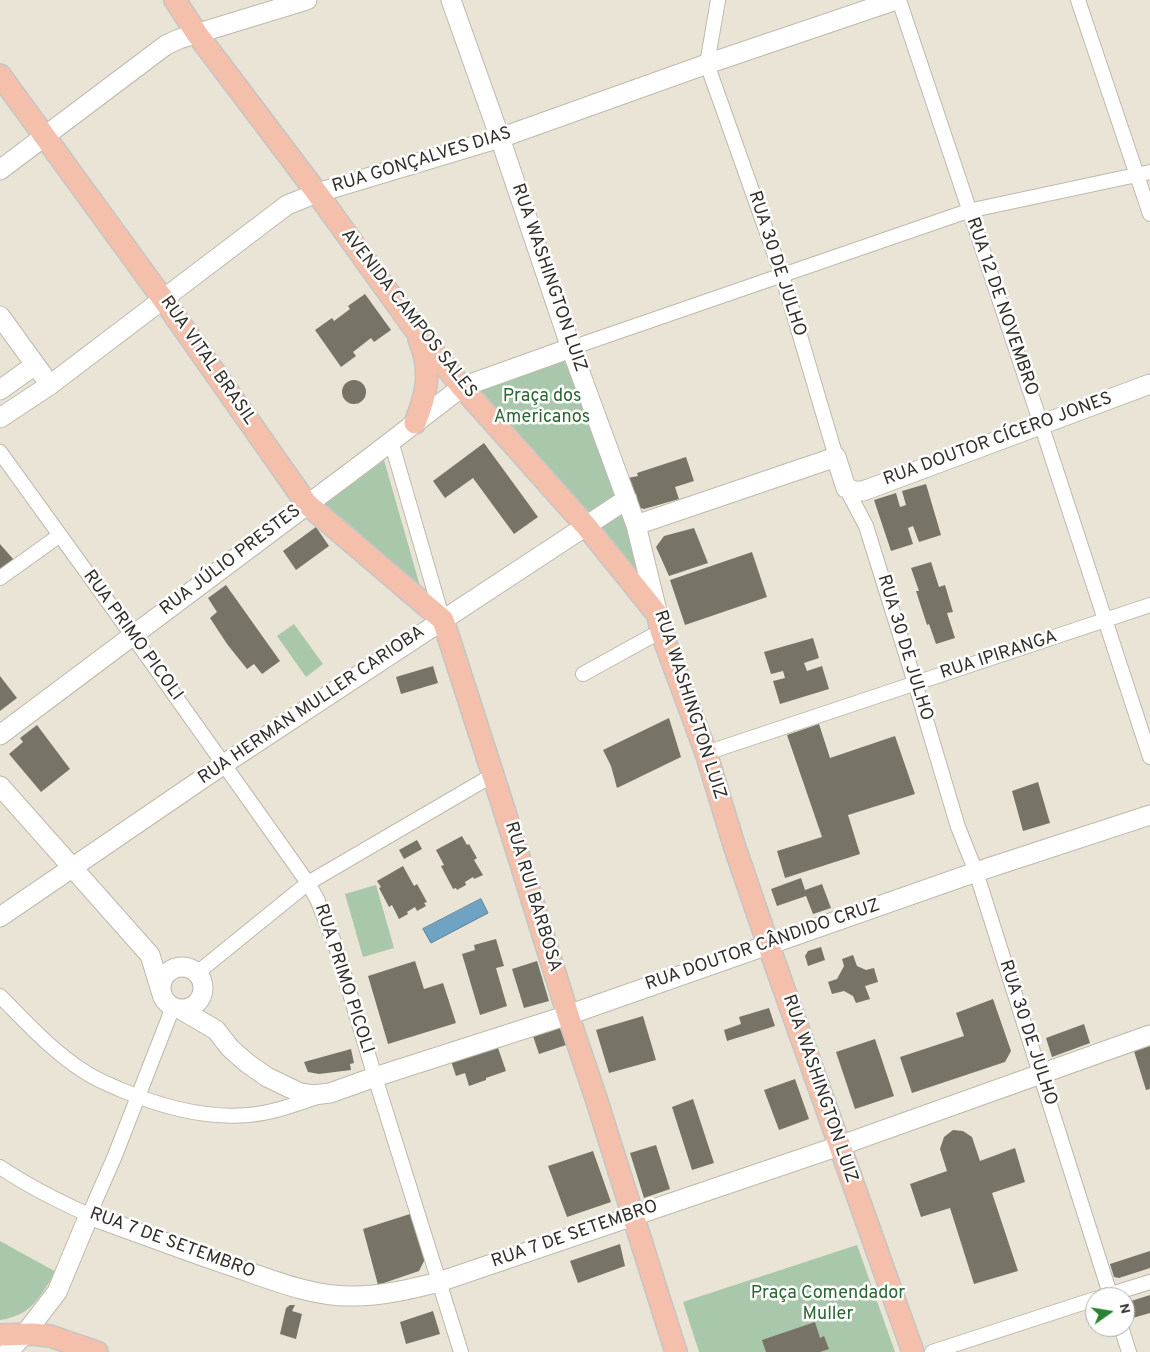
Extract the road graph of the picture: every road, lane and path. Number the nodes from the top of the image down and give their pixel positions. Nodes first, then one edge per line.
1 (175, 0) edge
2 (307, 0) edge
3 (451, 0) edge
4 (718, 0) edge
5 (897, 0) edge
6 (1078, 0) edge
7 (197, 34) junction
8 (707, 64) junction
9 (0, 75) edge
10 (44, 137) junction
11 (500, 138) junction
12 (0, 170) edge
13 (1144, 173) edge
14 (317, 193) junction
15 (968, 211) junction
16 (1150, 214) edge
17 (782, 275) junction
18 (163, 299) junction
19 (0, 316) edge
20 (414, 328) junction
21 (571, 348) junction
22 (35, 365) junction
23 (1150, 384) edge
24 (50, 385) junction
25 (462, 387) junction
26 (0, 390) edge
27 (0, 418) edge
28 (415, 423) junction
29 (1041, 424) junction
30 (391, 441) junction
31 (0, 452) edge
32 (836, 457) junction
33 (846, 488) junction
34 (627, 499) junction
35 (307, 504) junction
36 (636, 524) junction
37 (586, 526) junction
38 (60, 535) junction
39 (0, 578) edge
40 (1150, 605) edge
41 (443, 620) junction
42 (1105, 622) junction
43 (659, 623) junction
44 (132, 635) junction
45 (583, 674) dead end
46 (915, 683) junction
47 (0, 734) edge
48 (706, 753) junction
49 (1150, 756) edge
50 (224, 764) junction
51 (493, 775) junction
52 (0, 786) edge
53 (1150, 815) edge
54 (72, 868) junction
55 (976, 872) junction
56 (308, 883) junction
57 (0, 917) edge
58 (768, 944) junction
59 (150, 954) junction
60 (197, 975) junction
61 (161, 991) junction
62 (0, 996) edge
63 (176, 1008) junction
64 (568, 1015) junction
65 (216, 1030) junction
66 (1150, 1035) edge
67 (1040, 1074) junction
68 (375, 1077) junction
69 (330, 1093) junction
70 (138, 1097) junction
71 (839, 1146) junction
72 (0, 1167) edge
73 (89, 1215) junction
74 (633, 1216) junction
75 (439, 1282) junction
76 (1150, 1282) edge
77 (1105, 1287) edge
78 (1135, 1287) edge
79 (1085, 1302) edge
80 (0, 1335) edge
81 (24, 1335) junction
82 (1124, 1337) edge
83 (8, 1352) edge
84 (97, 1352) edge
85 (461, 1352) edge
86 (676, 1352) edge
87 (913, 1352) edge
88 (932, 1352) edge
89 (1129, 1352) edge

1 - 7 main road, AVENIDA CAMPOS SALES
2 - 7 main road
3 - 11 main road, RUA WASHINGTON LUIZ
4 - 8 street, RUA 30 DE JULHO
5 - 8 main road, RUA GONÇALVES DIAS
5 - 15 street, RUA 12 DE NOVEMBRO
6 - 13 street
7 - 10 main road
7 - 14 main road, AVENIDA CAMPOS SALES
8 - 11 main road, RUA GONÇALVES DIAS
8 - 17 street, RUA 30 DE JULHO
9 - 10 main road, RUA VITAL BRASIL
10 - 12 main road
10 - 18 main road, RUA VITAL BRASIL
11 - 14 main road, RUA GONÇALVES DIAS
11 - 21 main road, RUA WASHINGTON LUIZ
13 - 15 street
13 - 16 street
14 - 18 main road, RUA GONÇALVES DIAS
14 - 20 main road, AVENIDA CAMPOS SALES
15 - 17 street
15 - 29 street, RUA 12 DE NOVEMBRO
17 - 21 street
17 - 32 street, RUA 30 DE JULHO
18 - 24 main road, RUA GONÇALVES DIAS
18 - 35 main road, RUA VITAL BRASIL
19 - 22 main road
20 - 25 main road, AVENIDA CAMPOS SALES
20 - 28 main road
21 - 25 main road, RUA JÚLIO PRESTES
21 - 34 main road, RUA WASHINGTON LUIZ
22 - 24 main road
22 - 26 main road
23 - 29 main road, RUA DOUTOR CÍCERO JONES
24 - 27 main road, RUA GONÇALVES DIAS
25 - 28 main road, RUA JÚLIO PRESTES
25 - 37 main road, AVENIDA CAMPOS SALES
28 - 30 main road, RUA JÚLIO PRESTES
29 - 33 main road, RUA DOUTOR CÍCERO JONES
29 - 42 street, RUA 12 DE NOVEMBRO
30 - 35 main road, RUA JÚLIO PRESTES
30 - 41 street, RUA RUI BARBOSA
31 - 38 street, RUA PRIMO PICOLI
32 - 33 main road, RUA 30 DE JULHO
32 - 36 main road
33 - 46 street, RUA 30 DE JULHO
34 - 36 main road, RUA WASHINGTON LUIZ
34 - 37 main road, RUA HERMAN MULLER CARIOBA
35 - 41 main road, RUA VITAL BRASIL
35 - 44 main road, RUA JÚLIO PRESTES
36 - 43 main road, RUA WASHINGTON LUIZ
37 - 41 main road, RUA HERMAN MULLER CARIOBA
37 - 43 main road, AVENIDA CAMPOS SALES
38 - 39 street
38 - 44 street, RUA PRIMO PICOLI
40 - 42 street, RUA IPIRANGA
41 - 50 main road, RUA HERMAN MULLER CARIOBA
41 - 51 main road, RUA RUI BARBOSA
42 - 46 street, RUA IPIRANGA
42 - 49 street, RUA 12 DE NOVEMBRO
43 - 45 street
43 - 48 main road, RUA WASHINGTON LUIZ
44 - 47 main road, RUA JÚLIO PRESTES
44 - 50 street, RUA PRIMO PICOLI
46 - 48 street, RUA IPIRANGA
46 - 55 street, RUA 30 DE JULHO
48 - 58 main road, RUA WASHINGTON LUIZ
50 - 54 main road, RUA HERMAN MULLER CARIOBA
50 - 56 street, RUA PRIMO PICOLI
51 - 56 street
51 - 64 main road, RUA RUI BARBOSA
52 - 54 main road
53 - 55 main road, RUA DOUTOR CÂNDIDO CRUZ
54 - 57 main road, RUA HERMAN MULLER CARIOBA
54 - 59 main road
55 - 58 main road, RUA DOUTOR CÂNDIDO CRUZ
55 - 67 street, RUA 30 DE JULHO
56 - 60 street
56 - 68 street, RUA PRIMO PICOLI
58 - 64 main road, RUA DOUTOR CÂNDIDO CRUZ
58 - 71 main road, RUA WASHINGTON LUIZ
59 - 60 main road
59 - 61 main road
60 - 61 main road
60 - 63 main road
60 - 65 main road
61 - 63 main road
62 - 70 street
63 - 65 main road
63 - 70 street
64 - 68 main road, RUA DOUTOR CÂNDIDO CRUZ
64 - 74 main road, RUA RUI BARBOSA
65 - 69 main road, RUA DOUTOR CÂNDIDO CRUZ
66 - 67 main road, RUA 7 DE SETEMBRO
67 - 71 main road, RUA 7 DE SETEMBRO
67 - 77 street, RUA 30 DE JULHO
68 - 69 main road, RUA DOUTOR CÂNDIDO CRUZ
68 - 75 street, RUA PRIMO PICOLI
69 - 70 street
70 - 73 street
71 - 74 main road, RUA 7 DE SETEMBRO
71 - 87 main road, RUA WASHINGTON LUIZ
72 - 73 street, RUA 7 DE SETEMBRO
73 - 75 main road, RUA 7 DE SETEMBRO
73 - 81 main road
74 - 75 main road, RUA 7 DE SETEMBRO
74 - 86 main road, RUA RUI BARBOSA
75 - 85 street, RUA PRIMO PICOLI
76 - 78 street
79 - 88 street
80 - 81 main road
81 - 83 main road
81 - 84 main road
82 - 89 street

